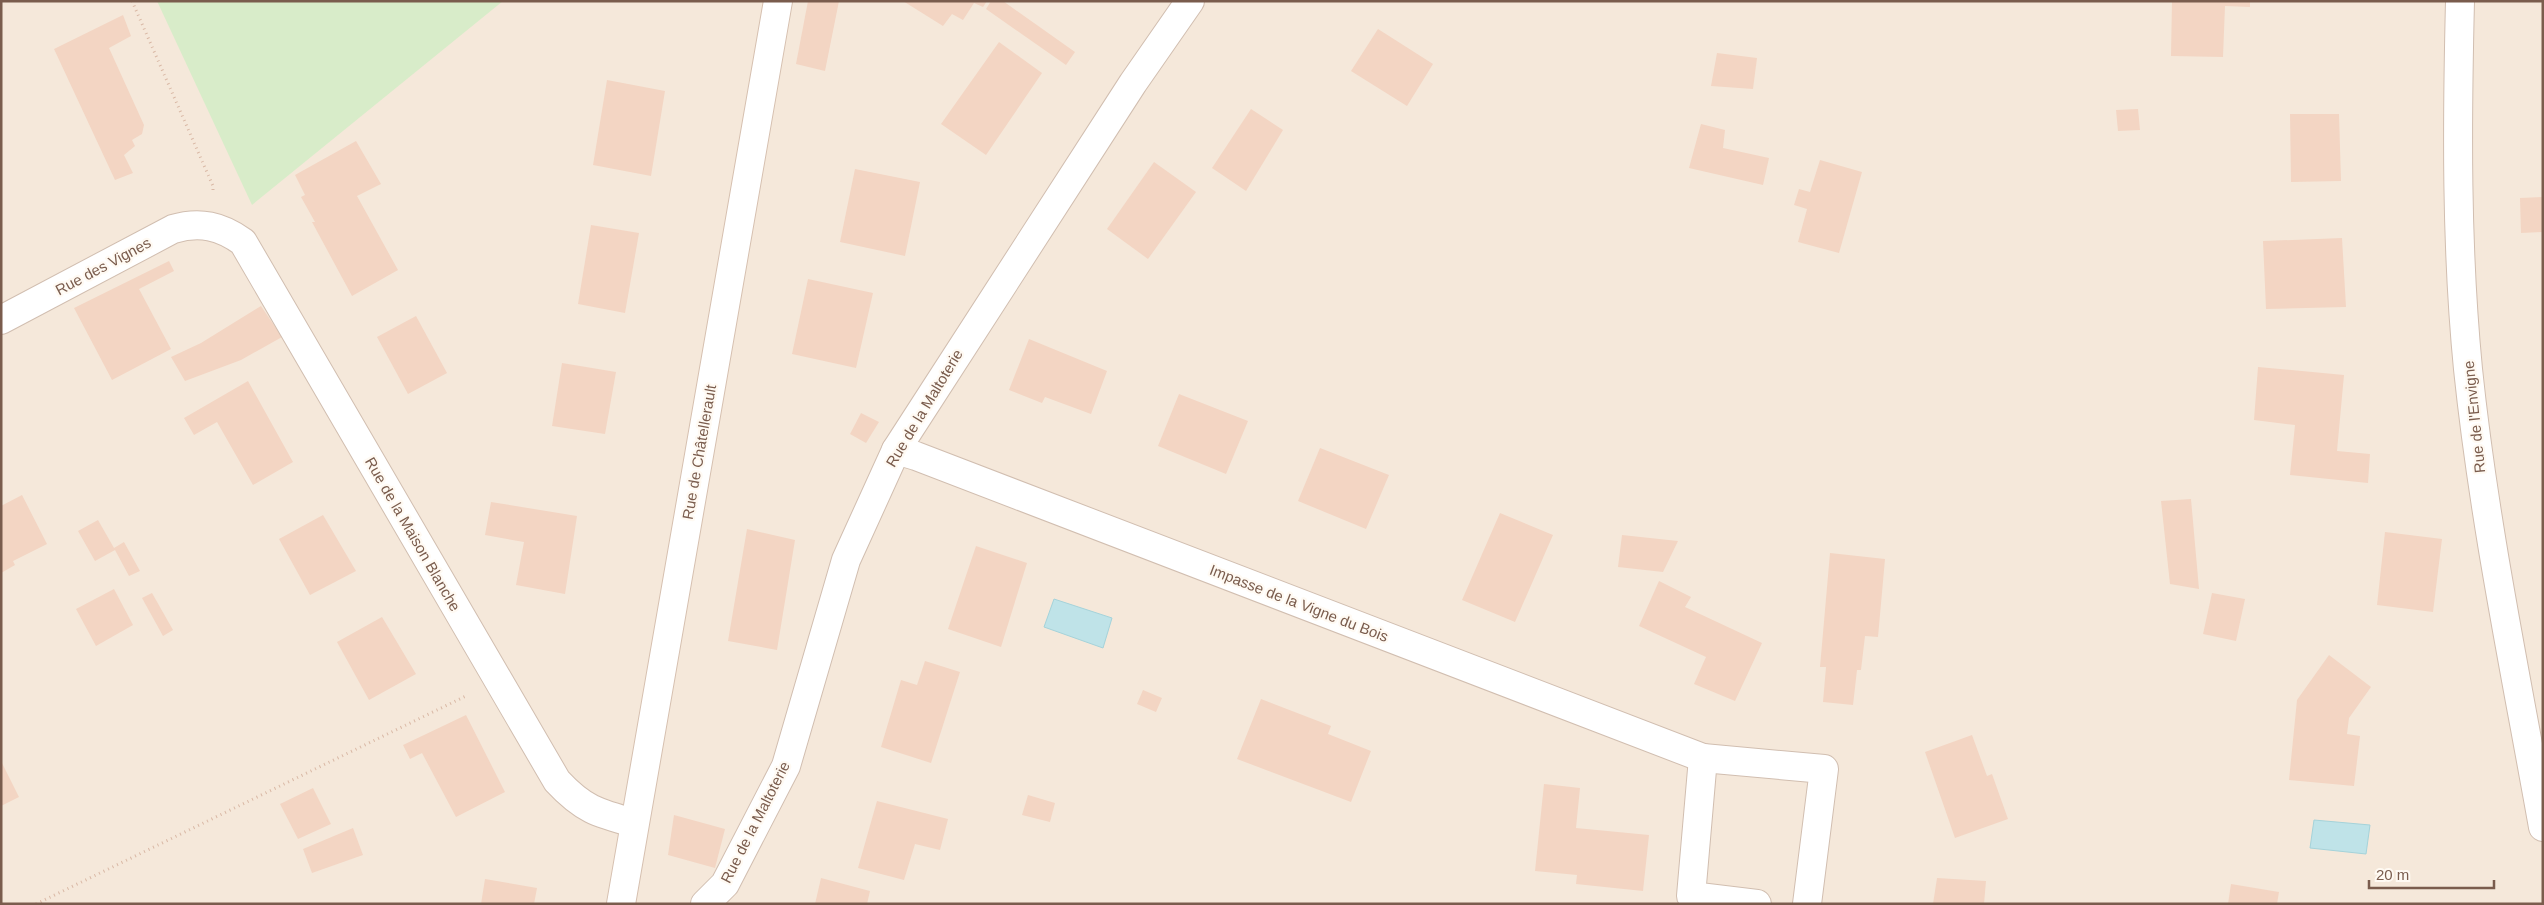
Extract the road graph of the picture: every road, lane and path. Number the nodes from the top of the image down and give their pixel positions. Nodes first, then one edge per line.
1 (132, 1) edge
2 (778, 1) edge
3 (1190, 1) edge
4 (2460, 1) edge
5 (209, 225) junction
6 (1, 320) edge
7 (896, 450) junction
8 (498, 680) junction
9 (1702, 758) junction
10 (634, 823) junction
11 (2543, 827) edge
12 (36, 904) edge
13 (621, 904) edge
14 (705, 904) edge
15 (1757, 904) edge
16 (1807, 904) edge

1 - 5 path
2 - 10 street, Rue de Châtellerault
3 - 7 street, Rue de la Maltoterie
4 - 11 street, Rue de l'Envigne
5 - 6 street, Rue des Vignes
5 - 8 street, Rue de la Maison Blanche
7 - 9 street, Impasse de la Vigne du Bois
7 - 14 street, Rue de la Maltoterie
8 - 10 street, Rue de la Maison Blanche
8 - 12 path
9 - 15 street
9 - 16 street, Impasse de la Vigne du Bois
10 - 13 street, Rue de Châtellerault

